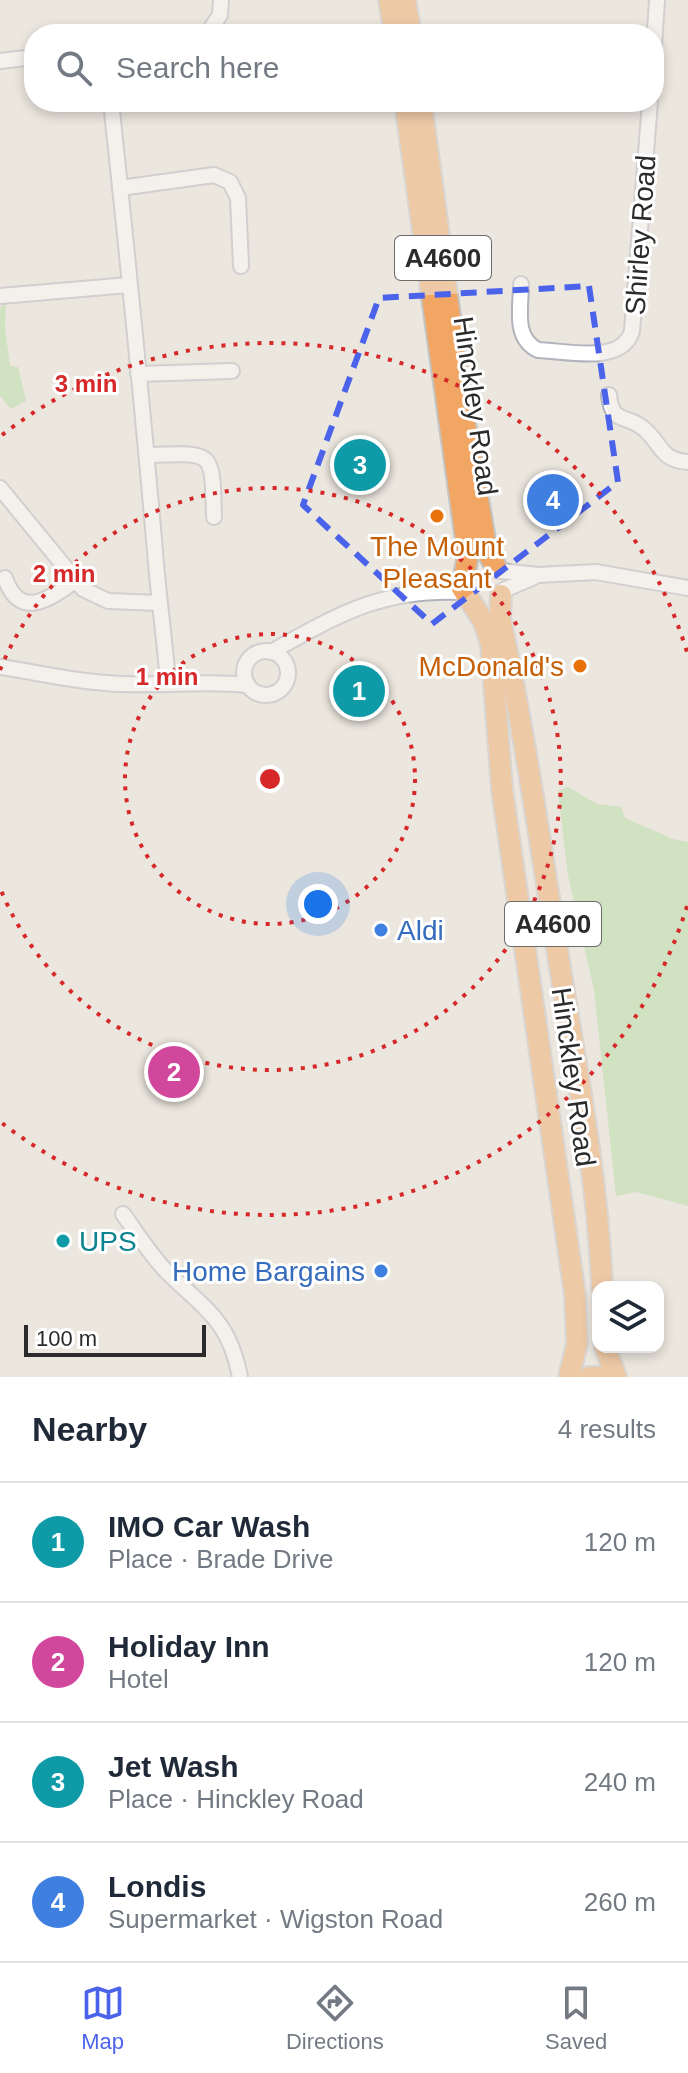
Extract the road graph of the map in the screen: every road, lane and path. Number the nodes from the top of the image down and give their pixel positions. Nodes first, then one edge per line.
1 (221, 0) edge
2 (389, 0) edge
3 (405, 0) edge
4 (657, 0) edge
5 (214, 24) edge
6 (393, 24) edge
7 (409, 24) edge
8 (655, 24) edge
9 (24, 58) edge
10 (0, 61) edge
11 (112, 112) edge
12 (406, 112) edge
13 (422, 112) edge
14 (649, 112) edge
15 (120, 188) junction
16 (241, 266) dead end
17 (521, 284) dead end
18 (129, 285) junction
19 (0, 296) edge
20 (232, 371) dead end
21 (138, 374) junction
22 (609, 395) dead end
23 (147, 455) junction
24 (688, 462) edge
25 (0, 488) edge
26 (214, 517) dead end
27 (5, 578) dead end
28 (75, 581) junction
29 (500, 581) junction
30 (465, 586) junction
31 (688, 588) edge
32 (159, 603) junction
33 (277, 656) junction
34 (0, 667) edge
35 (246, 679) junction
36 (168, 684) junction
37 (123, 1214) dead end
38 (602, 1281) edge
39 (607, 1353) edge
40 (240, 1377) edge
41 (569, 1377) edge
42 (589, 1377) edge
43 (613, 1377) edge

1 - 5 street
2 - 6 highway
3 - 7 highway
4 - 8 street
9 - 10 street
11 - 15 street
12 - 30 highway, Hinckley Road / A4600
13 - 29 highway, Hinckley Road / A4600
14 - 17 street, Shirley Road
15 - 16 street
15 - 18 street
18 - 19 street
18 - 21 street
20 - 21 street
21 - 23 street
22 - 24 street
23 - 26 street
23 - 32 street
25 - 28 street
27 - 28 street
28 - 32 street
29 - 30 highway
29 - 30 highway
29 - 31 street
29 - 38 highway, Hinckley Road / A4600
30 - 33 street
30 - 41 highway, Hinckley Road / A4600
32 - 36 street
33 - 35 street
33 - 35 street
34 - 36 street
35 - 36 street
37 - 40 street
39 - 43 highway
42 - 43 highway

